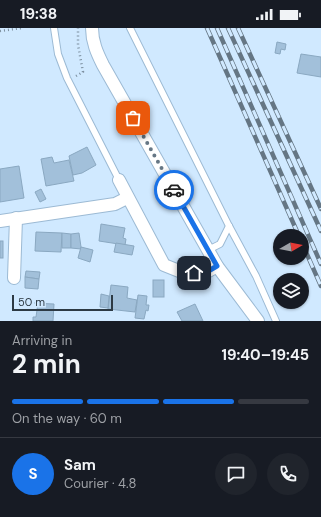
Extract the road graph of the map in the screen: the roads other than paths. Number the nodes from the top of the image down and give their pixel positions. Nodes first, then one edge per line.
1 (54, 28) edge
2 (92, 28) edge
3 (130, 28) edge
4 (119, 180) joint
5 (128, 198) junction
6 (16, 218) junction
7 (0, 221) edge
8 (229, 226) junction
9 (208, 250) junction
10 (217, 266) junction
11 (14, 278) dead end
12 (258, 321) edge
13 (276, 321) edge

1 - 4 lane
2 - 9 street
3 - 8 lane
4 - 5 street
5 - 6 street
5 - 10 street
6 - 7 street
6 - 11 street
8 - 9 lane
8 - 13 lane
9 - 10 street
10 - 12 street

